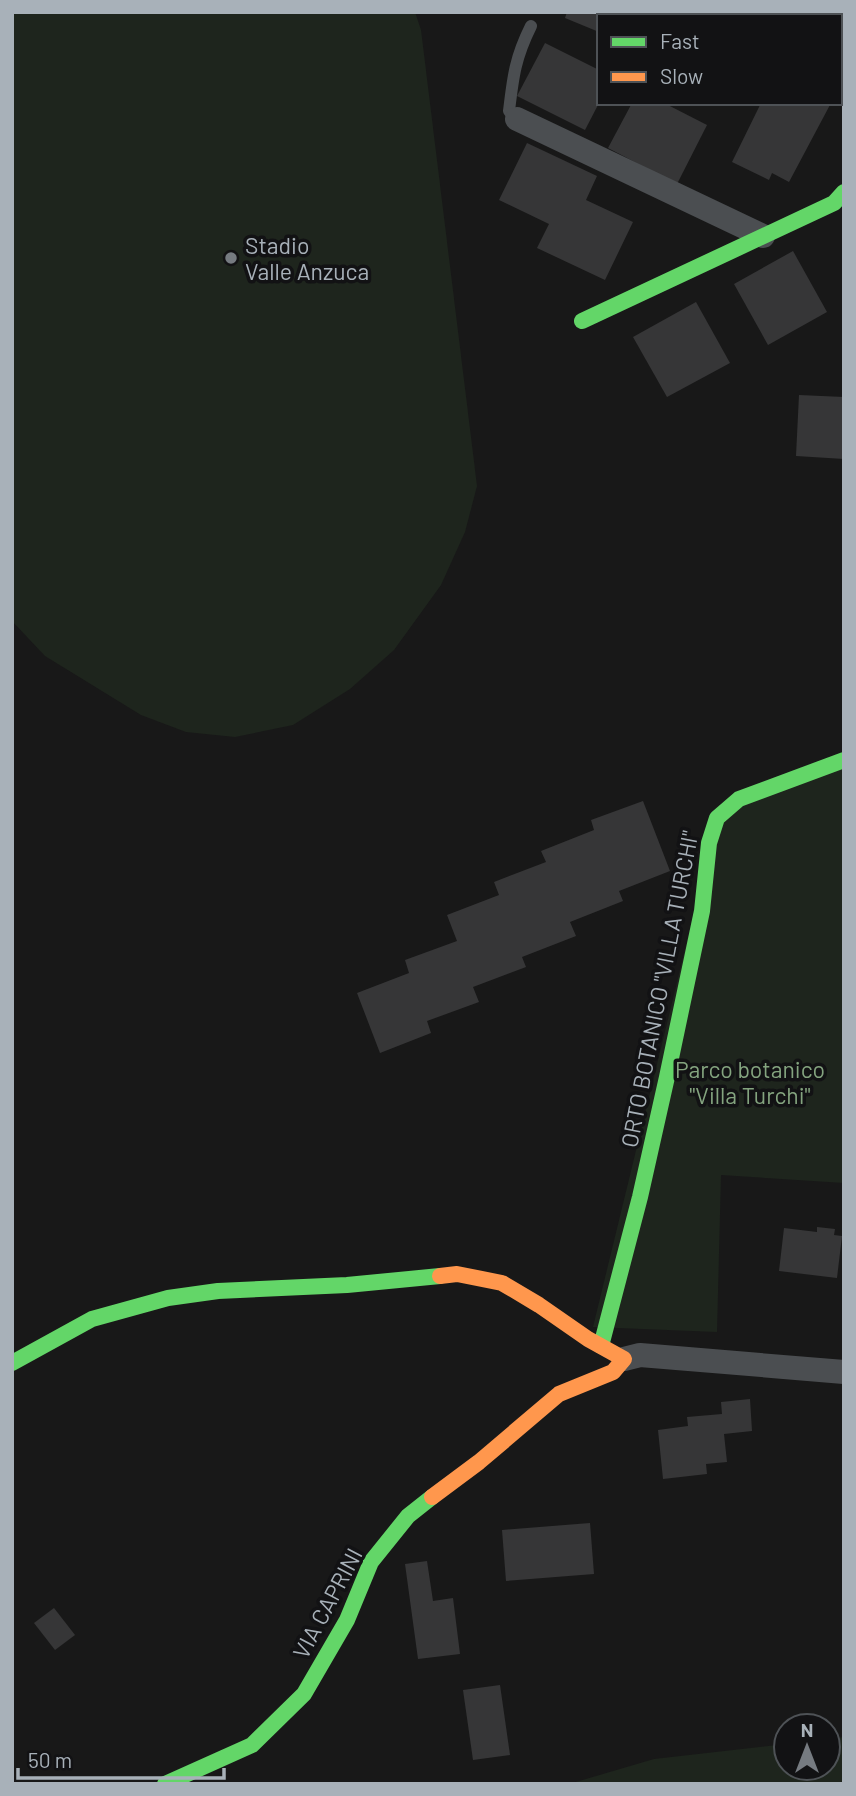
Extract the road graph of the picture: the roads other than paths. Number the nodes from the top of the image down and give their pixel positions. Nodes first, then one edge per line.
1 (531, 26) dead end
2 (517, 119) joint
3 (840, 205) edge
4 (764, 236) junction
5 (582, 321) dead end
6 (844, 760) edge
7 (594, 1343) junction
8 (624, 1359) junction
9 (12, 1363) edge
10 (844, 1371) edge
11 (165, 1784) edge

1 - 2 lane
2 - 4 street
3 - 4 street
4 - 5 street
6 - 7 street, ORTO BOTANICO "VILLA TURCHI"
7 - 8 street
7 - 9 street
8 - 10 street
8 - 11 street, VIA CAPRINI

